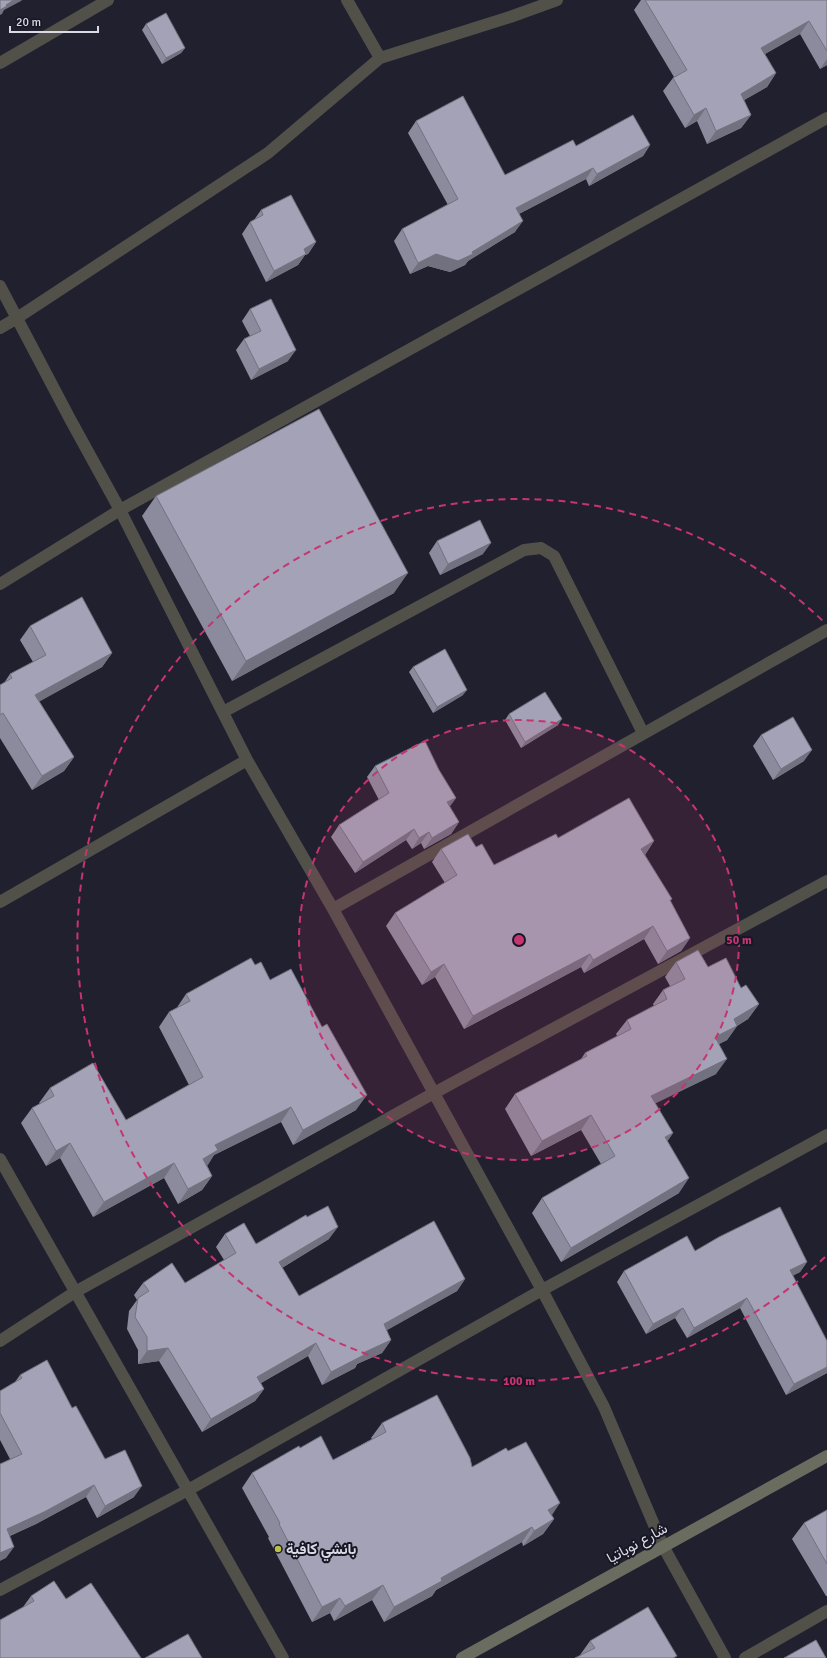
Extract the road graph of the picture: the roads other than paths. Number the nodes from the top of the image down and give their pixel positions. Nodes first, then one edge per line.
1 (108, 0) edge
2 (347, 0) edge
3 (557, 0) edge
4 (380, 58) junction
5 (0, 63) edge
6 (827, 118) edge
7 (0, 286) edge
8 (17, 318) junction
9 (0, 328) edge
10 (120, 510) junction
11 (0, 584) edge
12 (827, 630) edge
13 (223, 712) junction
14 (643, 733) junction
15 (247, 760) junction
16 (827, 881) edge
17 (0, 902) edge
18 (333, 909) junction
19 (434, 1093) junction
20 (827, 1135) edge
21 (0, 1159) edge
22 (542, 1290) junction
23 (75, 1292) junction
24 (0, 1340) edge
25 (827, 1456) edge
26 (188, 1490) junction
27 (664, 1546) junction
28 (0, 1590) edge
29 (827, 1611) edge
30 (283, 1658) edge
31 (462, 1658) edge
32 (725, 1658) edge
33 (745, 1658) edge

1 - 5 street
2 - 4 street
3 - 4 street
4 - 8 street
6 - 10 street
7 - 8 street
8 - 9 street
8 - 10 street
10 - 11 street
10 - 13 street
12 - 14 street
13 - 14 street
13 - 15 street
14 - 18 street
15 - 17 street
15 - 18 street
16 - 19 street
18 - 19 street
19 - 22 street
19 - 23 street
20 - 22 street
21 - 23 street
22 - 26 street
22 - 27 street
23 - 24 street
23 - 26 street
25 - 27 street, شارع نوباتيا
26 - 28 street
26 - 30 street
27 - 31 street, شارع نوباتيا
27 - 32 street
29 - 33 street

